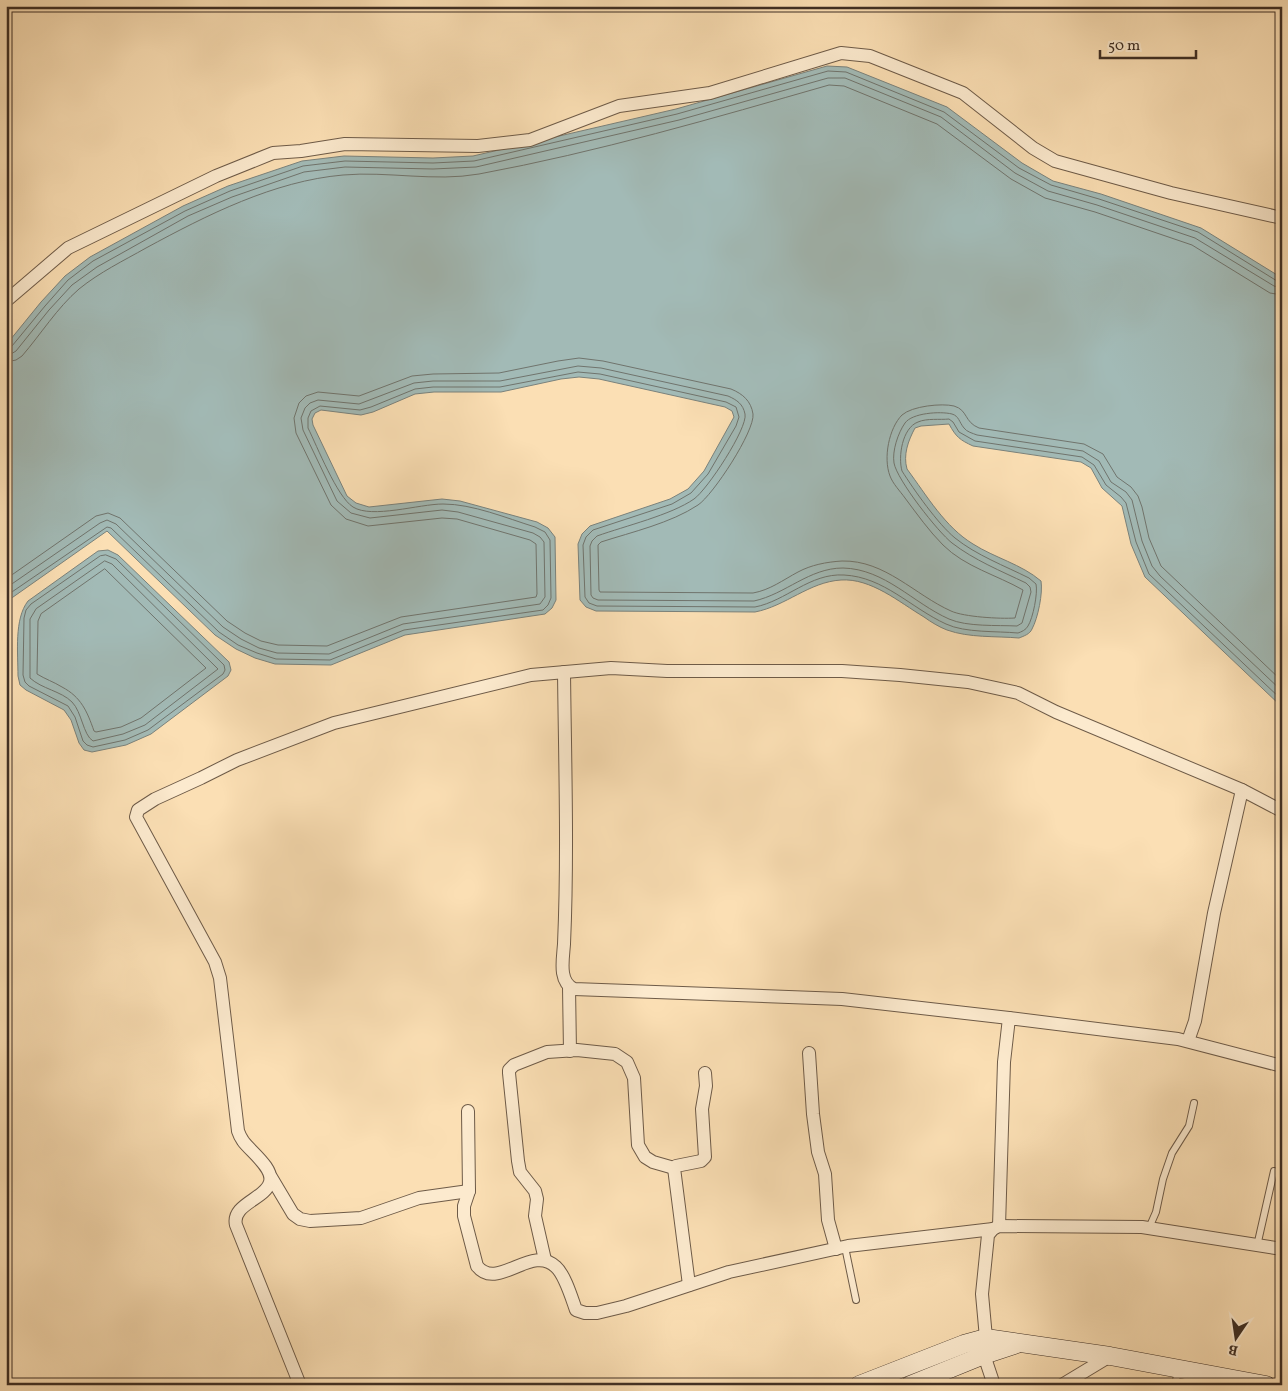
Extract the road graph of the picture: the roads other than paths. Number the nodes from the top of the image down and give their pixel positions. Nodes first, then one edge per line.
1 (1282, 218) edge
2 (6, 301) edge
3 (564, 672) junction
4 (1242, 790) junction
5 (1282, 811) edge
6 (569, 987) junction
7 (1009, 1021) junction
8 (1188, 1042) junction
9 (570, 1050) junction
10 (809, 1053) dead end
11 (1282, 1066) edge
12 (705, 1073) dead end
13 (1194, 1103) dead end
14 (468, 1111) dead end
15 (674, 1168) junction
16 (1274, 1171) dead end
17 (271, 1177) junction
18 (469, 1190) junction
19 (996, 1227) junction
20 (1149, 1228) junction
21 (1257, 1246) junction
22 (841, 1248) junction
23 (1282, 1249) edge
24 (545, 1260) junction
25 (689, 1285) junction
26 (856, 1300) dead end
27 (985, 1346) junction
28 (1110, 1356) junction
29 (1177, 1377) edge
30 (300, 1385) edge
31 (859, 1385) edge
32 (910, 1385) edge
33 (994, 1385) edge
34 (1062, 1385) edge
35 (1266, 1385) edge

1 - 2 street
3 - 4 street
3 - 6 street
3 - 17 street
4 - 5 street
4 - 8 street
6 - 7 street
6 - 9 street
7 - 8 street
7 - 19 street
8 - 11 street
9 - 15 street
9 - 24 street
10 - 22 street
12 - 15 street
13 - 20 lane
14 - 18 street
15 - 25 street
16 - 21 lane
17 - 18 street
17 - 30 street
18 - 24 street
19 - 20 street
19 - 22 street
19 - 27 street
20 - 21 street
21 - 23 street
22 - 25 street
22 - 26 lane
24 - 25 street
27 - 28 main road
27 - 31 main road
27 - 32 main road
27 - 33 street
28 - 29 main road
28 - 34 street
29 - 35 main road

